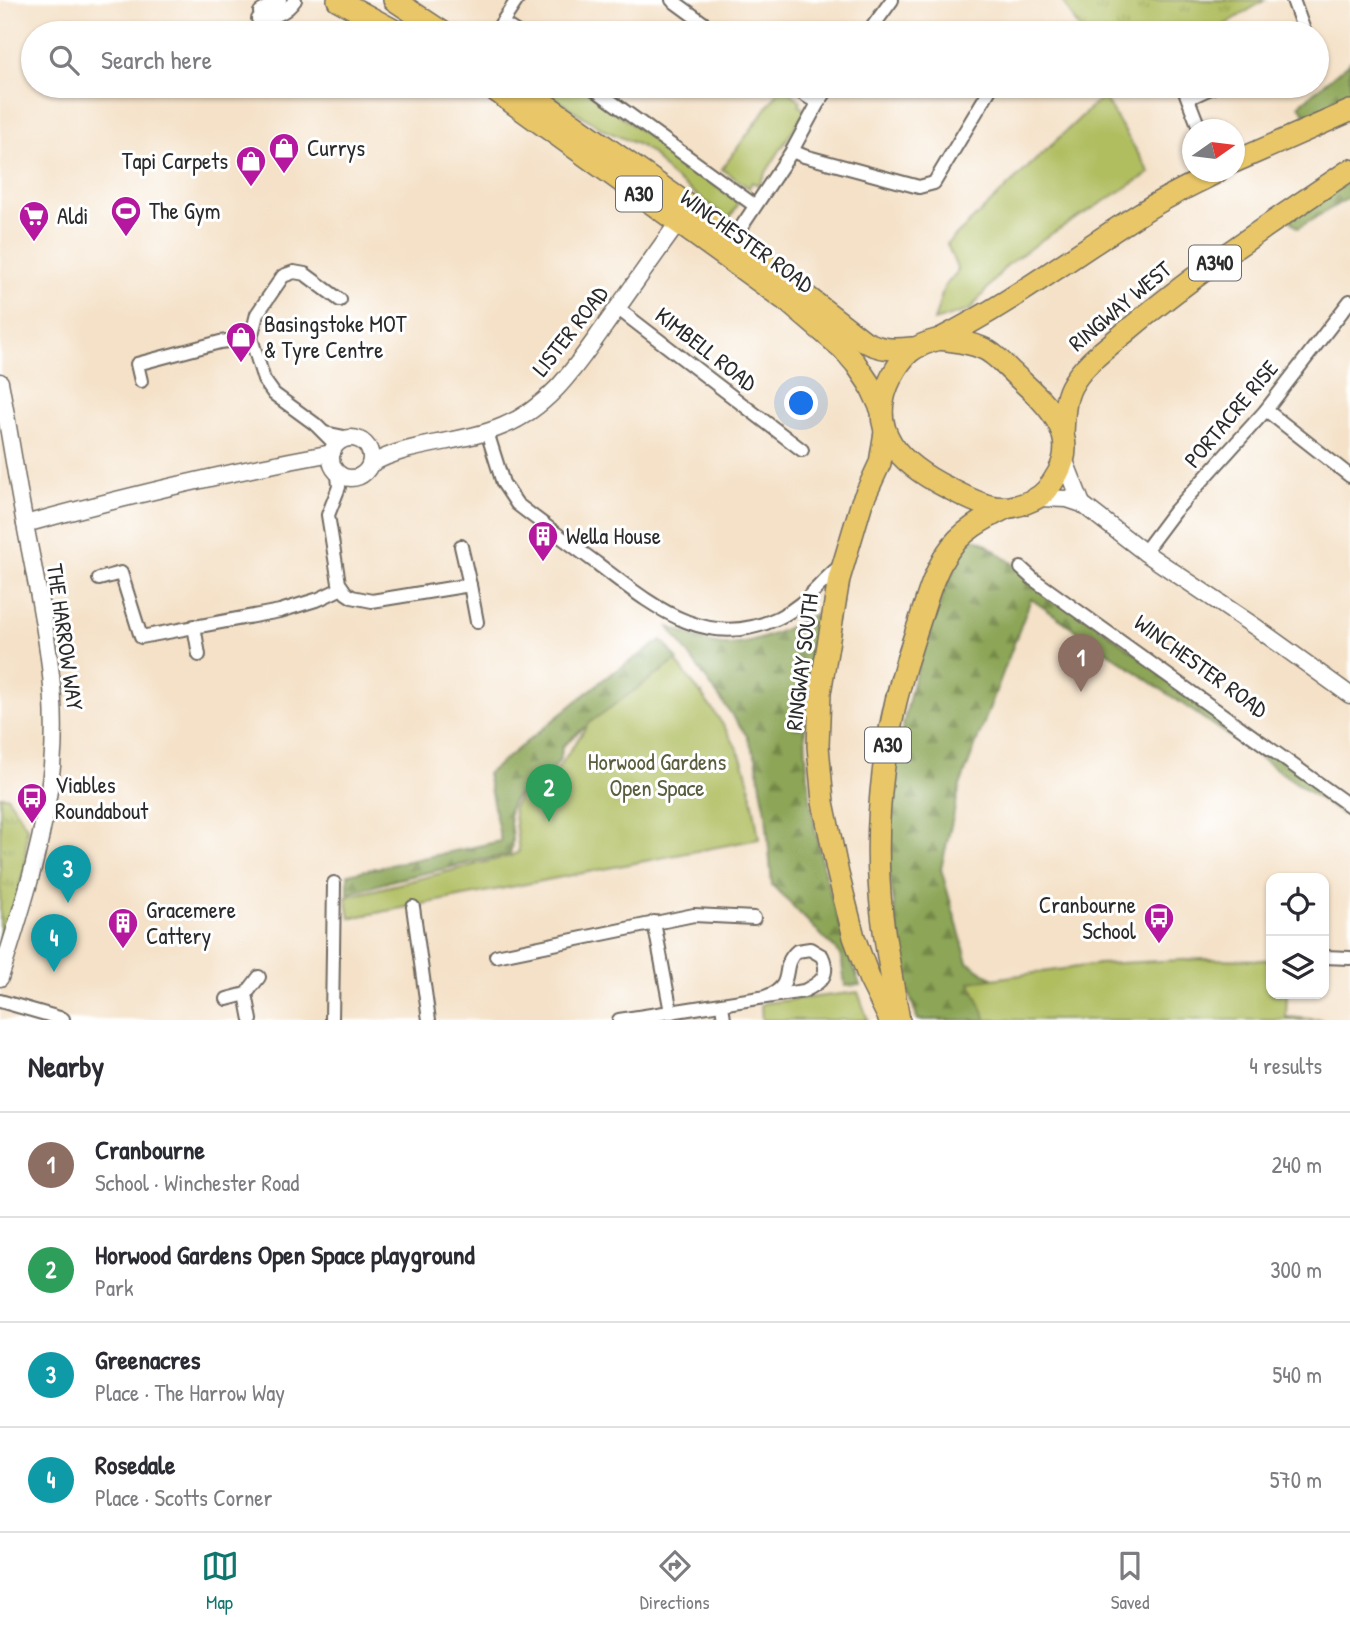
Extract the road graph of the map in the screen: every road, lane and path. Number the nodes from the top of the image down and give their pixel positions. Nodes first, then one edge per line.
1 (280, 0) edge
2 (295, 0) edge
3 (338, 0) edge
4 (363, 0) edge
5 (394, 0) edge
6 (517, 0) edge
7 (672, 0) edge
8 (892, 0) edge
9 (1293, 0) edge
10 (689, 5) edge
11 (377, 21) edge
12 (395, 21) edge
13 (426, 21) edge
14 (504, 21) edge
15 (705, 21) edge
16 (877, 21) edge
17 (1301, 21) edge
18 (506, 98) edge
19 (537, 98) edge
20 (607, 98) edge
21 (810, 98) edge
22 (822, 98) edge
23 (985, 98) edge
24 (1188, 98) edge
25 (818, 103) junction
26 (1350, 111) edge
27 (1196, 119) edge
28 (792, 151) junction
29 (1245, 157) edge
30 (1350, 170) edge
31 (1198, 182) edge
32 (754, 205) junction
33 (678, 223) junction
34 (734, 239) junction
35 (340, 300) dead end
36 (1348, 307) edge
37 (617, 308) junction
38 (251, 338) junction
39 (940, 339) junction
40 (912, 348) junction
41 (141, 381) dead end
42 (0, 382) edge
43 (1266, 410) junction
44 (881, 411) junction
45 (487, 432) junction
46 (885, 432) junction
47 (1063, 434) junction
48 (368, 446) junction
49 (802, 450) dead end
50 (391, 453) junction
51 (1063, 456) junction
52 (338, 459) junction
53 (371, 464) junction
54 (1350, 476) edge
55 (1039, 498) junction
56 (1082, 505) junction
57 (1006, 508) junction
58 (25, 524) junction
59 (461, 546) dead end
60 (1144, 552) junction
61 (844, 564) junction
62 (1021, 568) dead end
63 (100, 579) dead end
64 (470, 585) junction
65 (342, 588) junction
66 (477, 622) dead end
67 (194, 626) junction
68 (199, 655) dead end
69 (1350, 695) edge
70 (1350, 806) edge
71 (334, 883) dead end
72 (413, 907) dead end
73 (754, 918) dead end
74 (654, 922) junction
75 (496, 956) dead end
76 (1329, 957) edge
77 (1350, 958) edge
78 (259, 977) dead end
79 (0, 978) edge
80 (246, 995) junction
81 (765, 997) junction
82 (227, 999) dead end
83 (0, 1002) edge
84 (722, 1004) junction
85 (671, 1012) junction
86 (63, 1018) edge
87 (251, 1020) edge
88 (332, 1020) edge
89 (429, 1020) edge
90 (620, 1020) edge
91 (724, 1020) edge
92 (890, 1020) edge
93 (899, 1020) edge

1 - 2 street
3 - 11 main road
4 - 12 main road
5 - 13 main road
6 - 14 street
7 - 10 street
8 - 16 street
9 - 17 street
10 - 15 street
18 - 33 main road, WINCHESTER ROAD / A30
19 - 34 main road, WINCHESTER ROAD / A30
20 - 32 street
21 - 25 street
22 - 25 street
23 - 28 street
24 - 27 street
25 - 28 street
26 - 29 main road
28 - 32 street
30 - 47 main road, RINGWAY WEST / A340
31 - 39 main road
32 - 34 street
33 - 37 street, LISTER ROAD
33 - 44 main road, WINCHESTER ROAD / A30
34 - 40 main road, WINCHESTER ROAD / A30
35 - 38 street
36 - 43 street, PORTACRE RISE
37 - 45 street, LISTER ROAD
37 - 49 street, KIMBELL ROAD
38 - 41 street
38 - 52 street
39 - 40 main road
39 - 47 main road
40 - 44 main road
42 - 58 street, THE HARROW WAY
43 - 54 street
43 - 60 street, PORTACRE RISE
44 - 46 main road
45 - 50 street, LISTER ROAD
45 - 61 street
46 - 57 main road
46 - 61 main road, RINGWAY SOUTH
47 - 51 main road
48 - 50 street, LISTER ROAD
48 - 52 street, LISTER ROAD
48 - 53 street
50 - 53 street, LISTER ROAD
51 - 55 main road
51 - 56 street
52 - 53 street, LISTER ROAD
52 - 58 street
52 - 65 street
55 - 56 street
55 - 57 main road
56 - 60 street
57 - 93 main road, A30
58 - 79 street, THE HARROW WAY
59 - 64 street
60 - 69 street
61 - 92 main road, RINGWAY SOUTH
62 - 70 street, WINCHESTER ROAD
63 - 67 street
64 - 65 street
64 - 66 street
65 - 67 street
67 - 68 street
71 - 88 street
72 - 89 street
73 - 74 street
74 - 75 street
74 - 85 street
76 - 77 street
78 - 80 street
80 - 82 street
80 - 87 street
81 - 81 street
81 - 84 street
83 - 86 street
84 - 85 street
84 - 91 street
85 - 90 street

